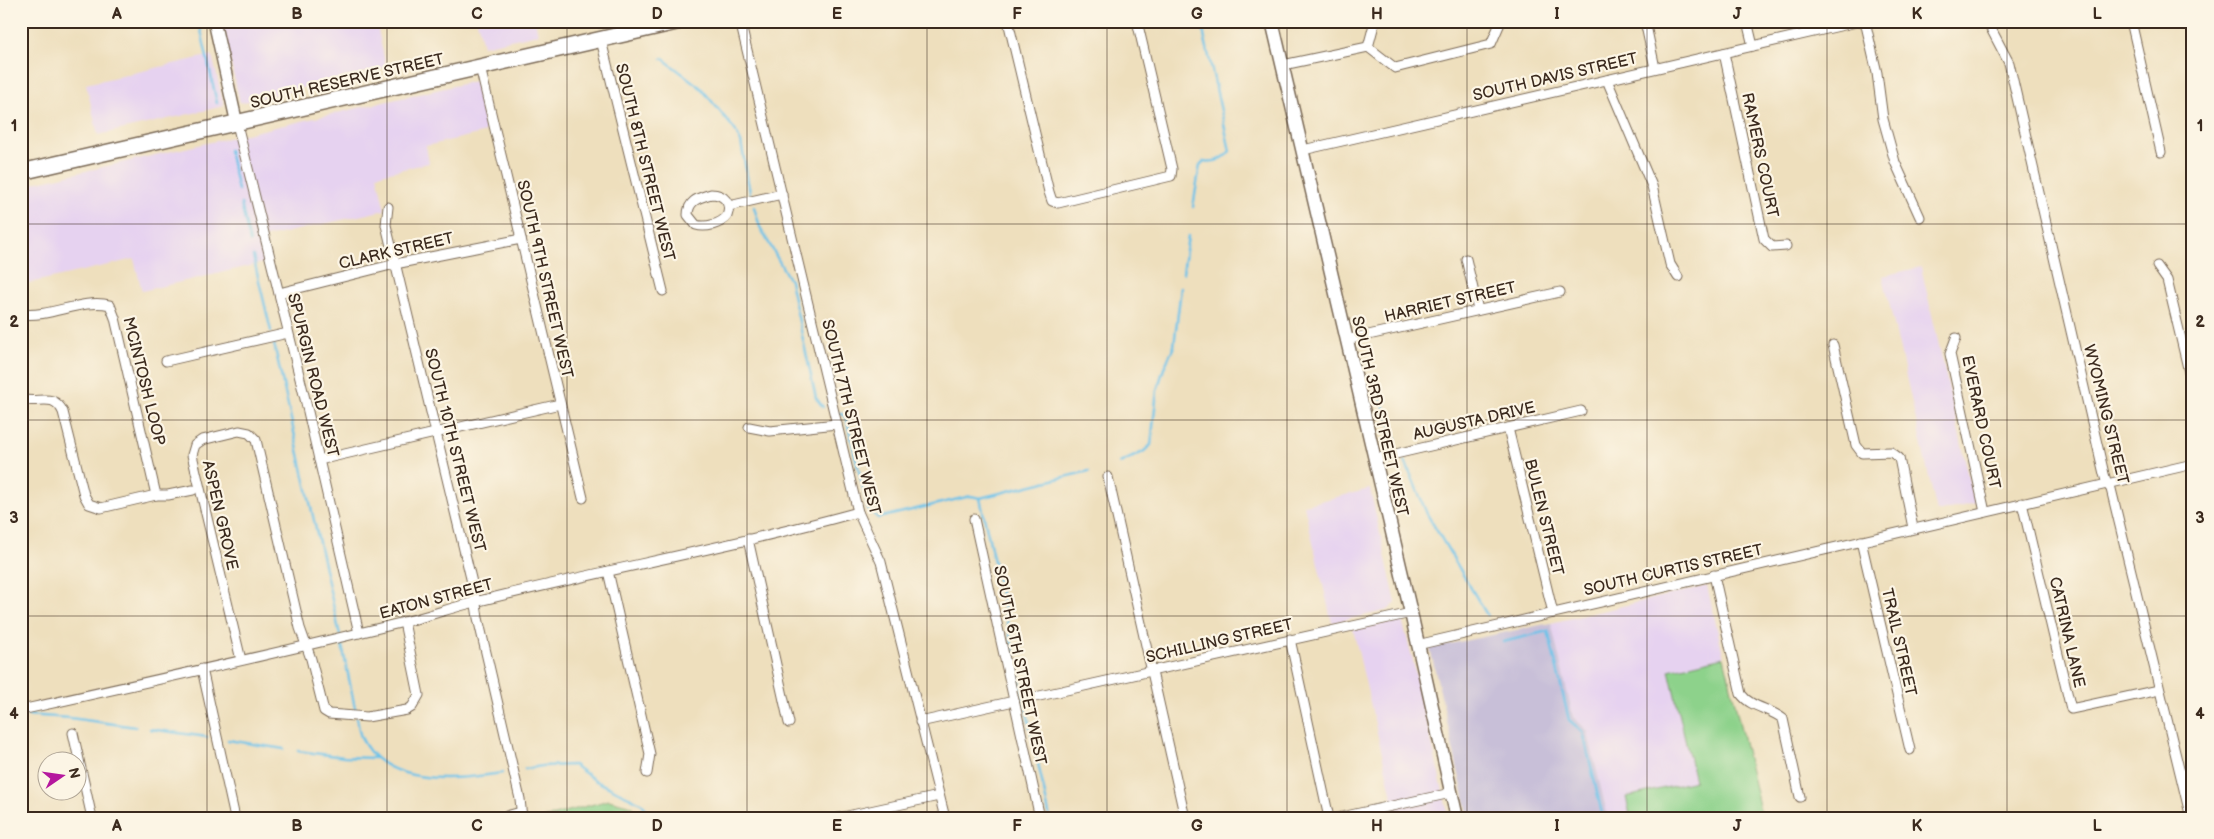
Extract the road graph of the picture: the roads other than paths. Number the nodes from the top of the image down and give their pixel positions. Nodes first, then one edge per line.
1 (214, 21) edge
2 (681, 21) edge
3 (740, 21) edge
4 (1008, 21) edge
5 (1137, 21) edge
6 (1272, 21) edge
7 (1375, 21) edge
8 (1501, 21) edge
9 (1645, 21) edge
10 (1747, 21) edge
11 (1863, 21) edge
12 (1987, 21) edge
13 (2131, 21) edge
14 (601, 40) junction
15 (1753, 46) junction
16 (1368, 47) junction
17 (1724, 53) junction
18 (1282, 65) junction
19 (480, 67) junction
20 (1655, 68) junction
21 (1607, 80) junction
22 (237, 124) junction
23 (1302, 150) junction
24 (2161, 152) dead end
25 (21, 172) edge
26 (782, 194) junction
27 (729, 206) junction
28 (388, 207) dead end
29 (1920, 216) dead end
30 (521, 239) junction
31 (1786, 246) dead end
32 (1466, 259) dead end
33 (395, 264) junction
34 (2157, 266) dead end
35 (1678, 276) dead end
36 (663, 291) dead end
37 (1560, 292) dead end
38 (279, 293) junction
39 (1478, 310) junction
40 (21, 314) edge
41 (288, 333) junction
42 (1956, 338) dead end
43 (1346, 340) junction
44 (1833, 345) dead end
45 (166, 361) dead end
46 (2193, 389) edge
47 (21, 399) edge
48 (560, 404) junction
49 (1581, 410) dead end
50 (837, 424) junction
51 (749, 427) dead end
52 (1508, 428) junction
53 (436, 434) junction
54 (1374, 459) junction
55 (319, 460) junction
56 (2193, 464) edge
57 (1108, 477) dead end
58 (2107, 484) junction
59 (193, 490) dead end
60 (156, 495) junction
61 (584, 498) dead end
62 (2022, 503) junction
63 (858, 512) junction
64 (1985, 512) junction
65 (974, 519) dead end
66 (1913, 528) junction
67 (748, 539) junction
68 (1861, 541) junction
69 (608, 571) junction
70 (1714, 574) junction
71 (475, 602) junction
72 (1411, 613) junction
73 (1553, 613) junction
74 (404, 622) junction
75 (359, 633) junction
76 (1290, 639) junction
77 (1417, 645) junction
78 (306, 646) junction
79 (241, 660) junction
80 (202, 669) junction
81 (1153, 670) junction
82 (2159, 690) junction
83 (1035, 697) dead end
84 (1014, 700) junction
85 (21, 710) edge
86 (920, 722) junction
87 (789, 723) dead end
88 (73, 733) dead end
89 (1910, 750) dead end
90 (647, 773) dead end
91 (1451, 793) junction
92 (939, 796) junction
93 (1800, 797) dead end
94 (522, 815) edge
95 (2189, 817) edge
96 (92, 818) edge
97 (235, 818) edge
98 (499, 818) edge
99 (838, 818) edge
100 (945, 818) edge
101 (1040, 818) edge
102 (1185, 818) edge
103 (1329, 818) edge
104 (1337, 818) edge
105 (1456, 818) edge

1 - 22 street
2 - 14 highway, SOUTH RESERVE STREET
3 - 26 street, SOUTH 7TH STREET WEST
4 - 5 street
6 - 18 main road, SOUTH 3RD STREET WEST
7 - 16 street
8 - 16 street
9 - 20 street
10 - 15 street
11 - 15 street, SOUTH DAVIS STREET
11 - 29 street
12 - 58 street, WYOMING STREET
13 - 24 street
14 - 19 highway, SOUTH RESERVE STREET
14 - 36 street, SOUTH 8TH STREET WEST
15 - 17 street, SOUTH DAVIS STREET
16 - 18 street
17 - 20 street, SOUTH DAVIS STREET
17 - 31 street, RAMERS COURT
18 - 23 main road, SOUTH 3RD STREET WEST
19 - 22 highway, SOUTH RESERVE STREET
19 - 30 street, SOUTH 9TH STREET WEST
20 - 21 street, SOUTH DAVIS STREET
21 - 23 street, SOUTH DAVIS STREET
21 - 35 street
22 - 25 highway, SOUTH RESERVE STREET
22 - 38 street, SPURGIN ROAD WEST
23 - 43 main road, SOUTH 3RD STREET WEST
26 - 27 street
26 - 50 street, SOUTH 7TH STREET WEST
27 - 27 street
28 - 33 street, SOUTH 10TH STREET WEST
30 - 33 street, CLARK STREET
30 - 48 street, SOUTH 9TH STREET WEST
32 - 39 street
33 - 38 street, CLARK STREET
33 - 53 street, SOUTH 10TH STREET WEST
34 - 46 street
37 - 39 street, HARRIET STREET
38 - 41 street, SPURGIN ROAD WEST
39 - 43 street, HARRIET STREET
40 - 60 street, MCINTOSH LOOP
41 - 45 street
41 - 55 street, SPURGIN ROAD WEST
42 - 64 street, EVERARD COURT
43 - 54 main road, SOUTH 3RD STREET WEST
44 - 66 street
47 - 60 street
48 - 53 street
48 - 61 street, SOUTH 9TH STREET WEST
49 - 52 street, AUGUSTA DRIVE
50 - 51 street
50 - 63 street, SOUTH 7TH STREET WEST
52 - 54 street, AUGUSTA DRIVE
52 - 73 street, BULEN STREET
53 - 55 street
53 - 71 street, SOUTH 10TH STREET WEST
54 - 72 main road, SOUTH 3RD STREET WEST
55 - 75 street, SPURGIN ROAD WEST
56 - 58 street, SOUTH CURTIS STREET
57 - 81 street
58 - 62 street, SOUTH CURTIS STREET
58 - 82 street, WYOMING STREET
59 - 60 street
62 - 64 street, SOUTH CURTIS STREET
62 - 82 street, CATRINA LANE
63 - 67 street, EATON STREET
63 - 86 street, SOUTH 7TH STREET WEST
64 - 66 street, SOUTH CURTIS STREET
65 - 84 street, SOUTH 6TH STREET WEST
66 - 68 street, SOUTH CURTIS STREET
67 - 69 street, EATON STREET
67 - 87 street
68 - 70 street, SOUTH CURTIS STREET
68 - 89 street, TRAIL STREET
69 - 71 street, EATON STREET
69 - 90 street
70 - 73 street, SOUTH CURTIS STREET
70 - 93 street
71 - 74 street, EATON STREET
71 - 94 street, SOUTH 10TH STREET WEST
72 - 76 street, SCHILLING STREET
72 - 77 main road, SOUTH 3RD STREET WEST
73 - 77 street, SOUTH CURTIS STREET
74 - 75 street, EATON STREET
74 - 78 street, ASPEN GROVE
75 - 78 street, EATON STREET
76 - 81 street, SCHILLING STREET
76 - 103 street
77 - 91 main road, SOUTH 3RD STREET WEST
78 - 79 street, EATON STREET
78 - 79 street, ASPEN GROVE
79 - 80 street, EATON STREET
80 - 85 street, EATON STREET
80 - 97 street
81 - 83 street, SCHILLING STREET
81 - 102 street
82 - 95 street, WYOMING STREET
84 - 86 street
84 - 101 street, SOUTH 6TH STREET WEST
86 - 92 street, SOUTH 7TH STREET WEST
88 - 96 street
91 - 104 street
91 - 105 main road, SOUTH 3RD STREET WEST
92 - 99 street
92 - 100 street, SOUTH 7TH STREET WEST
94 - 98 street

